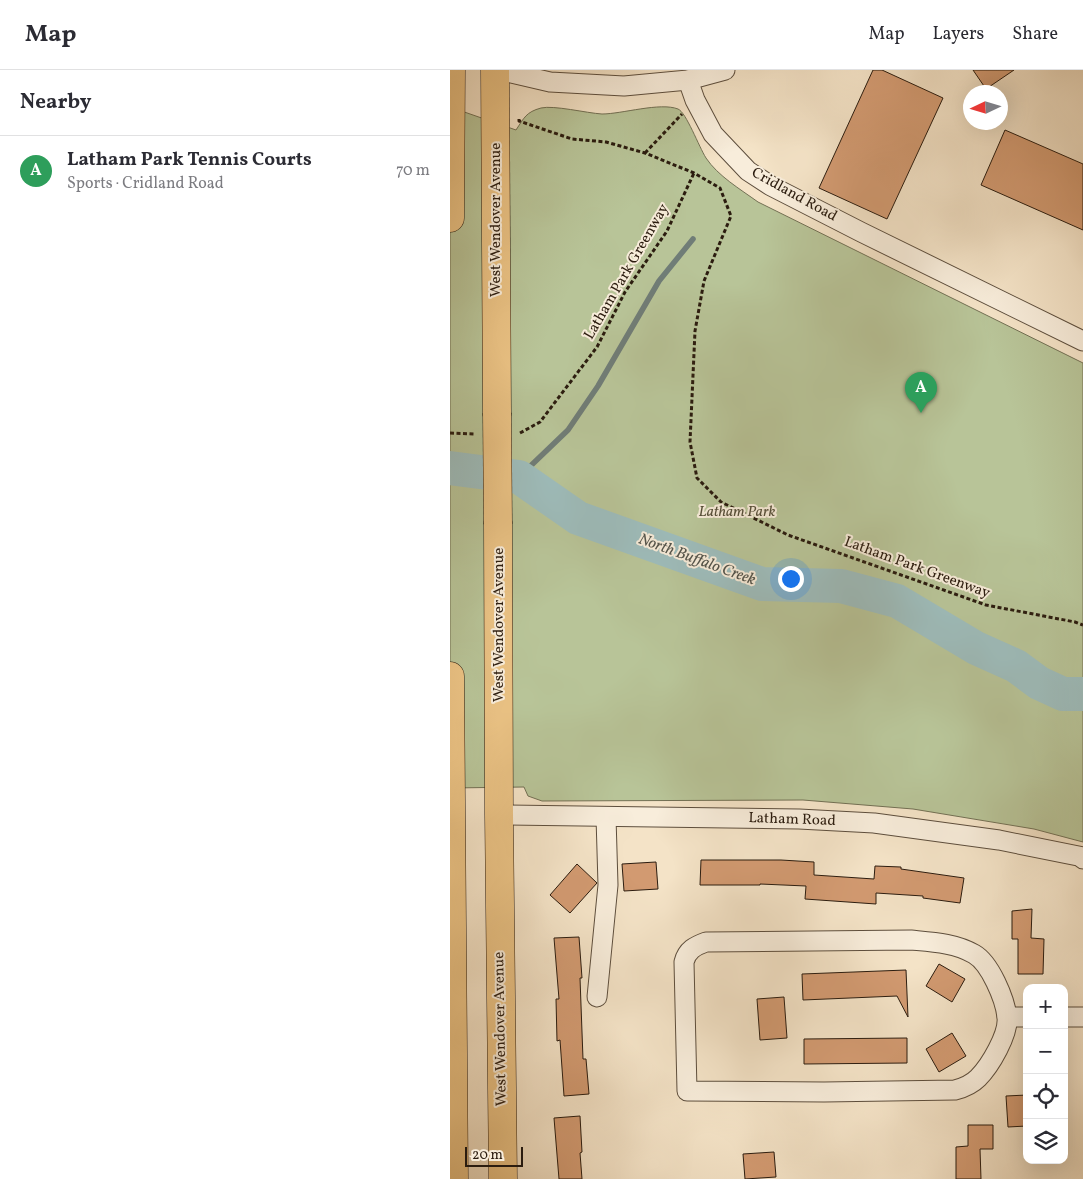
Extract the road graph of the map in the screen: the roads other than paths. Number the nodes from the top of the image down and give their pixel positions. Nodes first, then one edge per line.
1 (451, 70) edge
2 (497, 70) edge
3 (725, 70) edge
4 (688, 80) junction
5 (450, 218) edge
6 (1083, 341) edge
7 (450, 676) edge
8 (499, 816) junction
9 (450, 817) edge
10 (606, 817) junction
11 (1083, 858) edge
12 (597, 997) dead end
13 (1007, 1017) junction
14 (1023, 1017) edge
15 (1068, 1017) edge
16 (1083, 1017) edge
17 (452, 1124) edge
18 (454, 1179) edge
19 (503, 1179) edge

1 - 5 highway
2 - 4 street
2 - 8 highway, West Wendover Avenue, bridge
3 - 4 street
4 - 6 street, Cridland Road
7 - 9 highway
8 - 10 street, Latham Road
8 - 19 highway, West Wendover Avenue
9 - 17 highway
10 - 11 street, Latham Road
10 - 12 street
13 - 13 street
13 - 14 street
15 - 16 street
17 - 18 highway

